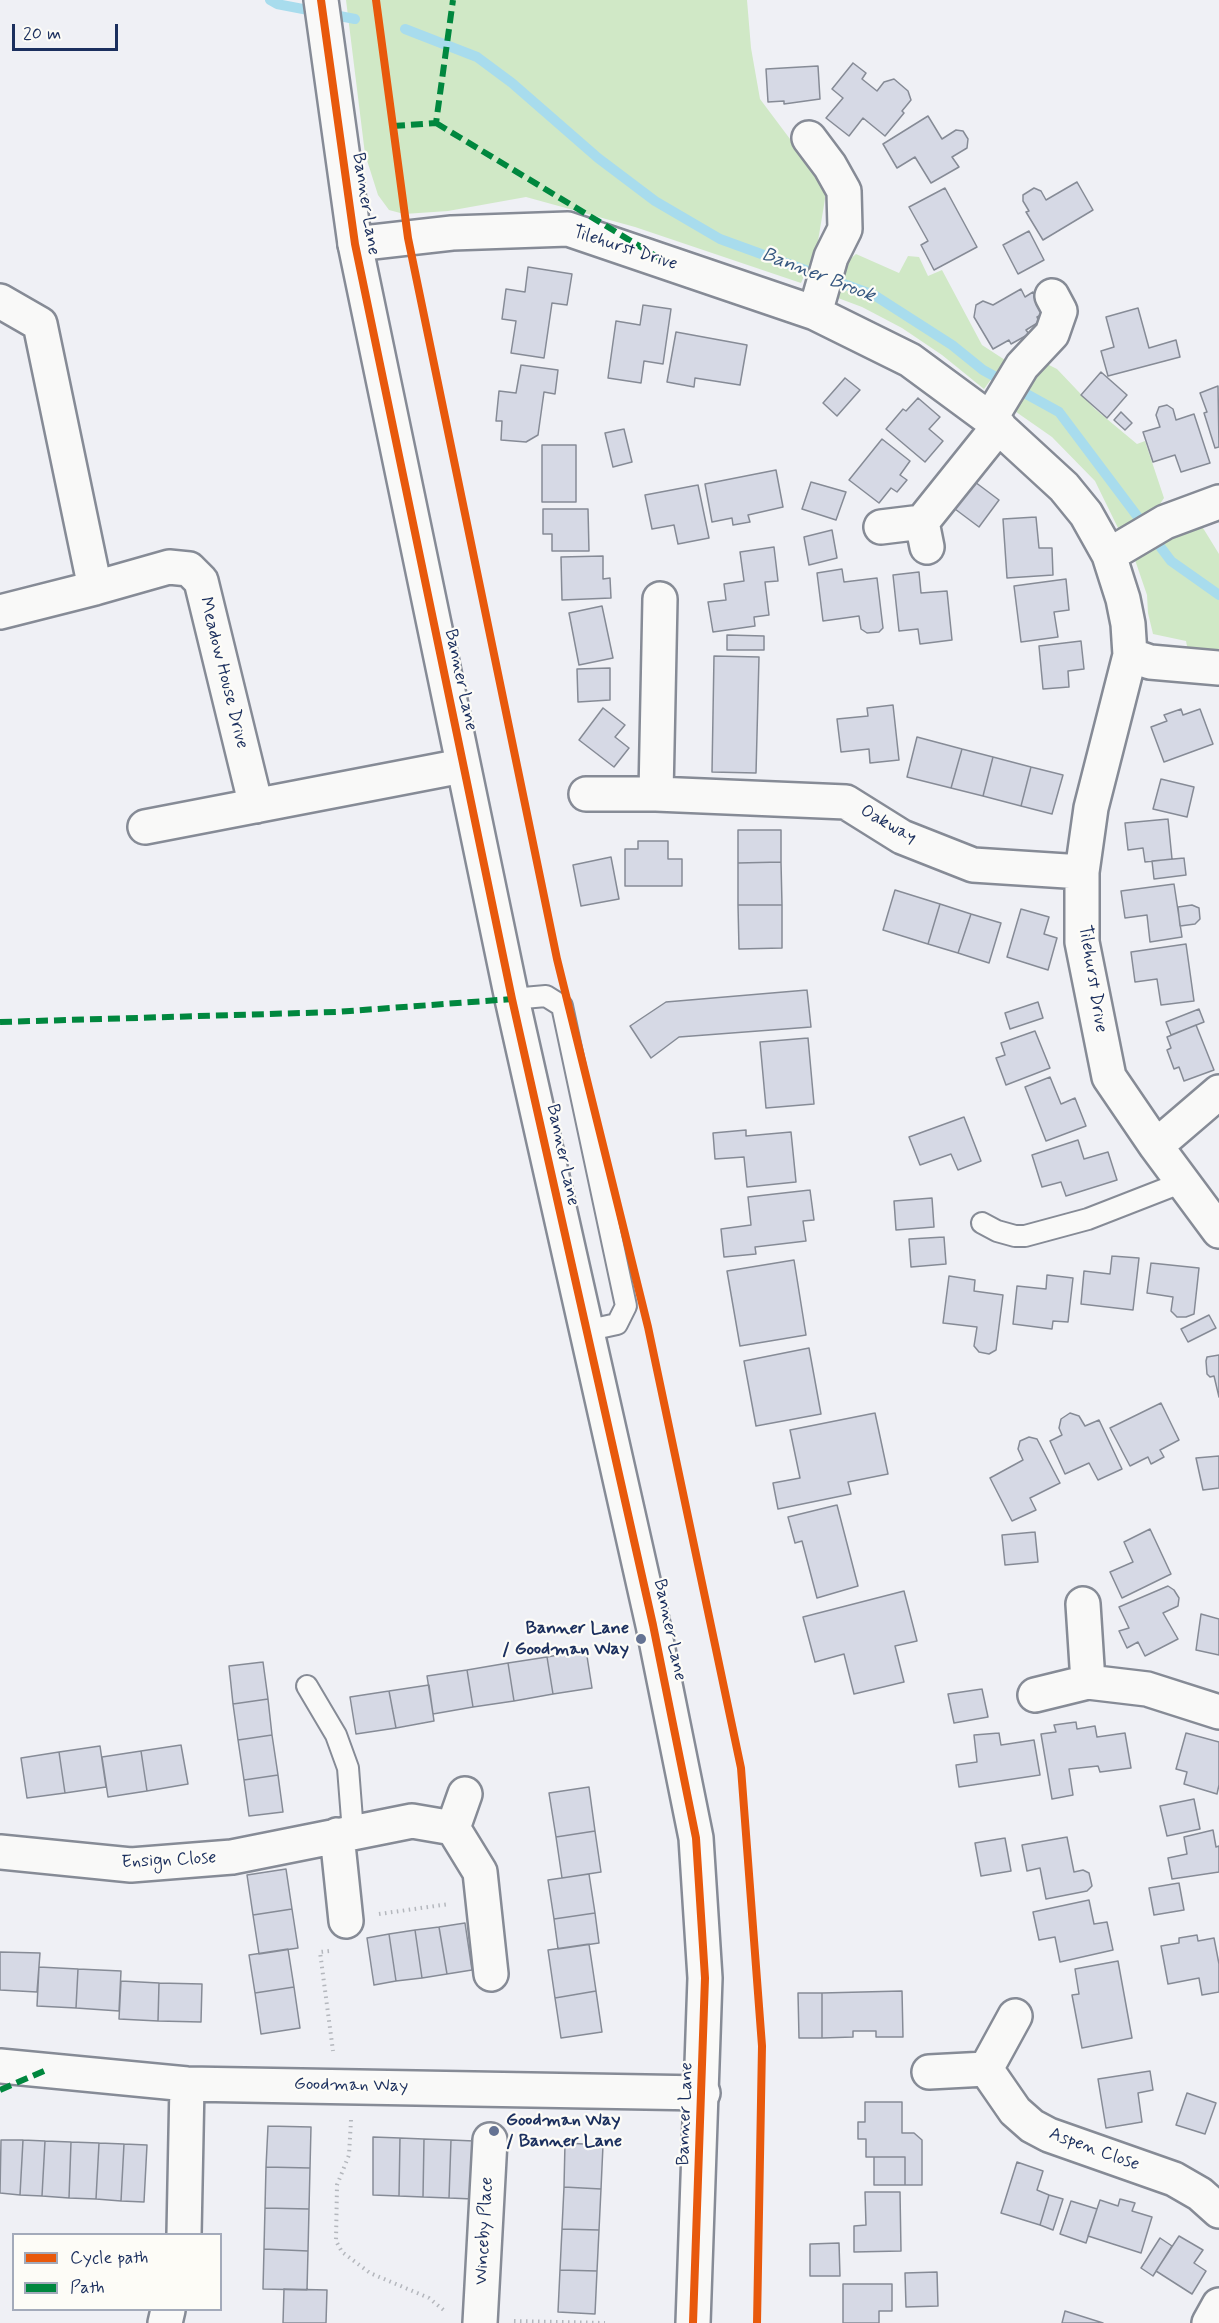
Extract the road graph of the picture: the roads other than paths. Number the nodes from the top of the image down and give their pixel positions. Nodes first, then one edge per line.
1 (321, 0) edge
2 (809, 138) dead end
3 (356, 244) junction
4 (1052, 296) dead end
5 (0, 301) edge
6 (818, 302) junction
7 (996, 416) junction
8 (1219, 502) edge
9 (881, 527) dead end
10 (1119, 550) junction
11 (95, 588) junction
12 (660, 599) dead end
13 (0, 612) edge
14 (1130, 655) junction
15 (1219, 668) edge
16 (462, 766) junction
17 (586, 794) dead end
18 (656, 794) junction
19 (256, 806) junction
20 (145, 827) dead end
21 (1082, 872) junction
22 (512, 999) junction
23 (1219, 1092) edge
24 (1156, 1146) junction
25 (1183, 1182) junction
26 (982, 1223) dead end
27 (1219, 1231) edge
28 (585, 1331) junction
29 (1083, 1604) dead end
30 (1088, 1682) junction
31 (307, 1686) dead end
32 (1035, 1695) dead end
33 (1219, 1712) edge
34 (465, 1794) dead end
35 (453, 1828) junction
36 (345, 1834) junction
37 (0, 1852) edge
38 (346, 1921) road end
39 (491, 1974) dead end
40 (1015, 2016) dead end
41 (0, 2066) edge
42 (986, 2069) junction
43 (929, 2072) dead end
44 (187, 2084) junction
45 (703, 2093) junction
46 (490, 2140) dead end
47 (1219, 2211) edge
48 (184, 2233) edge
49 (1219, 2306) edge
50 (480, 2322) edge
51 (693, 2323) edge
52 (1209, 2323) edge

1 - 3 street, Banner Lane
2 - 6 street
3 - 6 street, Tilehurst Drive
3 - 16 street, Banner Lane
4 - 7 street
5 - 11 street
6 - 7 street, Tilehurst Drive
7 - 9 street
7 - 10 street, Tilehurst Drive
8 - 10 street
10 - 14 street, Tilehurst Drive
11 - 13 street, Meadow House Drive
11 - 19 street, Meadow House Drive
12 - 18 street
14 - 15 street
14 - 21 street, Tilehurst Drive
16 - 19 street
16 - 22 street, Banner Lane
17 - 18 street, Oakway
18 - 21 street, Oakway
19 - 20 street
21 - 24 street, Tilehurst Drive
22 - 28 street, Banner Lane
22 - 28 lane
23 - 24 street
24 - 25 street, Tilehurst Drive
25 - 26 lane
25 - 27 street, Tilehurst Drive
28 - 45 street, Banner Lane
29 - 30 street
30 - 32 street
30 - 33 street
31 - 36 lane
34 - 35 street
35 - 36 street, Ensign Close
35 - 39 street
36 - 37 street, Ensign Close
36 - 38 street
40 - 42 street
41 - 44 street, Goodman Way
42 - 43 street
42 - 47 street, Aspen Close
44 - 45 street, Goodman Way
44 - 48 street
45 - 51 street, Banner Lane
46 - 50 street, Winceby Place
49 - 52 street

